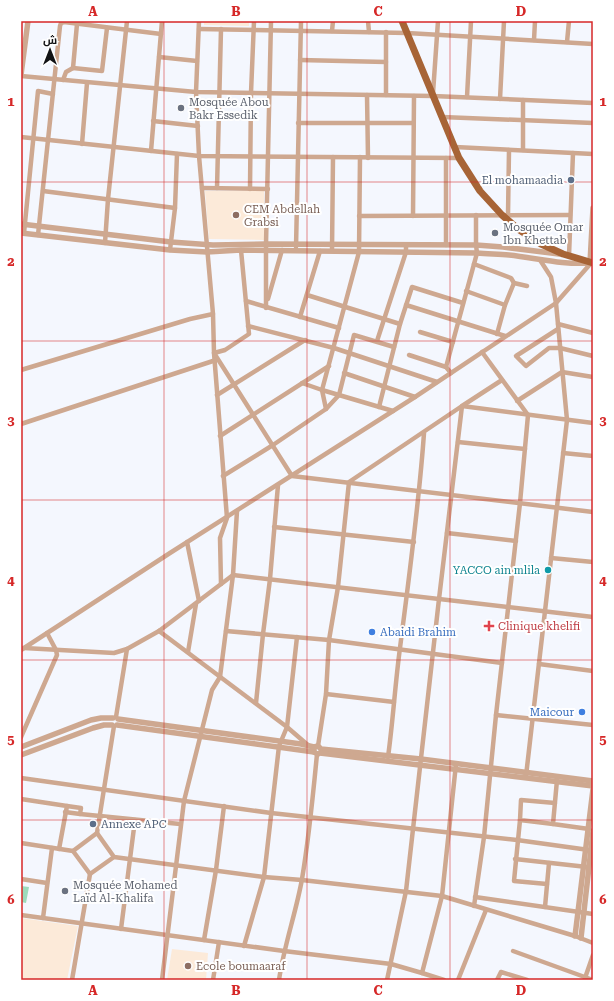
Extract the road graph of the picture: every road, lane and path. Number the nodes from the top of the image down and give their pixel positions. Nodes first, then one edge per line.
1 (28, 21) edge
2 (127, 21) edge
3 (162, 21) edge
4 (199, 21) edge
5 (254, 21) edge
6 (271, 21) edge
7 (301, 21) edge
8 (333, 21) edge
9 (368, 21) edge
10 (438, 21) edge
11 (471, 21) edge
12 (504, 21) edge
13 (535, 21) edge
14 (569, 21) edge
15 (403, 22) edge
16 (77, 24) junction
17 (107, 28) junction
18 (199, 29) junction
19 (221, 29) junction
20 (126, 30) junction
21 (254, 30) junction
22 (271, 30) junction
23 (300, 30) junction
24 (332, 31) junction
25 (369, 32) junction
26 (386, 32) junction
27 (407, 33) junction
28 (161, 34) junction
29 (437, 35) junction
30 (470, 36) junction
31 (503, 38) junction
32 (534, 40) junction
33 (568, 42) junction
34 (593, 44) edge
35 (159, 57) junction
36 (300, 60) junction
37 (198, 61) junction
38 (386, 62) junction
39 (73, 68) junction
40 (21, 75) edge
41 (55, 79) junction
42 (63, 80) junction
43 (87, 83) junction
44 (120, 86) junction
45 (155, 90) junction
46 (196, 92) junction
47 (218, 93) junction
48 (251, 93) junction
49 (53, 94) junction
50 (270, 94) junction
51 (299, 94) junction
52 (367, 95) junction
53 (386, 95) junction
54 (414, 96) junction
55 (433, 96) junction
56 (467, 97) junction
57 (500, 99) junction
58 (523, 100) junction
59 (593, 103) edge
60 (442, 117) junction
61 (524, 120) junction
62 (153, 121) junction
63 (298, 123) junction
64 (593, 123) edge
65 (368, 124) junction
66 (413, 124) junction
67 (198, 126) junction
68 (21, 137) edge
69 (34, 138) junction
70 (48, 140) junction
71 (82, 144) junction
72 (113, 147) junction
73 (455, 147) junction
74 (509, 150) junction
75 (523, 150) junction
76 (151, 151) junction
77 (573, 153) junction
78 (177, 154) junction
79 (593, 154) edge
80 (199, 156) junction
81 (217, 156) junction
82 (250, 157) junction
83 (268, 157) junction
84 (298, 157) junction
85 (333, 157) junction
86 (360, 158) junction
87 (368, 158) junction
88 (414, 158) junction
89 (446, 158) junction
90 (459, 158) junction
91 (202, 188) junction
92 (217, 188) junction
93 (250, 189) junction
94 (268, 189) junction
95 (43, 191) junction
96 (108, 199) junction
97 (175, 208) junction
98 (593, 208) edge
99 (476, 215) junction
100 (505, 215) junction
101 (570, 215) junction
102 (359, 216) junction
103 (413, 216) junction
104 (446, 216) junction
105 (23, 224) edge
106 (39, 226) junction
107 (22, 233) edge
108 (106, 234) junction
109 (38, 235) junction
110 (171, 242) junction
111 (105, 243) junction
112 (206, 244) junction
113 (266, 244) junction
114 (296, 244) junction
115 (332, 244) junction
116 (360, 244) junction
117 (406, 245) junction
118 (446, 245) junction
119 (476, 245) junction
120 (170, 250) junction
121 (242, 250) junction
122 (266, 250) junction
123 (282, 250) junction
124 (296, 250) junction
125 (320, 251) junction
126 (332, 251) junction
127 (207, 252) junction
128 (359, 252) junction
129 (406, 252) junction
130 (477, 253) junction
131 (566, 255) junction
132 (540, 260) junction
133 (592, 262) edge
134 (474, 264) junction
135 (514, 282) junction
136 (527, 286) dead end
137 (466, 291) junction
138 (307, 295) junction
139 (246, 301) junction
140 (463, 303) junction
141 (556, 303) junction
142 (406, 305) junction
143 (506, 305) junction
144 (266, 306) junction
145 (345, 306) junction
146 (213, 314) junction
147 (300, 317) junction
148 (384, 319) junction
149 (459, 322) junction
150 (400, 324) junction
151 (248, 326) junction
152 (558, 326) junction
153 (339, 328) junction
154 (420, 332) dead end
155 (593, 333) edge
156 (497, 334) junction
157 (505, 336) junction
158 (305, 340) junction
159 (377, 341) junction
160 (452, 342) junction
161 (394, 347) junction
162 (334, 348) junction
163 (560, 348) junction
164 (482, 352) junction
165 (350, 353) junction
166 (214, 354) junction
167 (409, 355) dead end
168 (593, 356) edge
169 (216, 360) junction
170 (329, 366) junction
171 (390, 366) junction
172 (446, 367) junction
173 (21, 370) edge
174 (562, 372) junction
175 (344, 373) junction
176 (450, 373) junction
177 (593, 377) edge
178 (502, 380) junction
179 (437, 382) junction
180 (302, 383) junction
181 (234, 385) junction
182 (384, 386) junction
183 (322, 390) junction
184 (217, 395) junction
185 (339, 395) junction
186 (415, 397) junction
187 (517, 401) junction
188 (462, 406) junction
189 (378, 407) junction
190 (326, 409) junction
191 (393, 411) junction
192 (528, 415) junction
193 (254, 416) junction
194 (567, 420) junction
195 (593, 423) edge
196 (21, 424) edge
197 (424, 433) junction
198 (220, 436) junction
199 (458, 442) junction
200 (273, 445) junction
201 (525, 449) junction
202 (563, 453) junction
203 (593, 456) edge
204 (223, 476) junction
205 (292, 476) junction
206 (349, 482) junction
207 (278, 485) junction
208 (420, 491) junction
209 (452, 495) junction
210 (520, 503) junction
211 (556, 508) junction
212 (238, 511) junction
213 (593, 512) edge
214 (226, 518) junction
215 (274, 527) junction
216 (447, 533) junction
217 (344, 535) junction
218 (516, 541) junction
219 (187, 542) junction
220 (414, 542) junction
221 (551, 558) junction
222 (593, 562) edge
223 (233, 575) junction
224 (270, 578) junction
225 (221, 584) junction
226 (338, 587) junction
227 (407, 595) junction
228 (439, 599) junction
229 (197, 602) junction
230 (508, 607) junction
231 (544, 612) junction
232 (593, 617) edge
233 (159, 631) junction
234 (226, 631) junction
235 (47, 633) junction
236 (263, 634) junction
237 (297, 637) junction
238 (329, 640) junction
239 (22, 649) edge
240 (127, 649) junction
241 (400, 649) junction
242 (56, 650) junction
243 (188, 652) junction
244 (433, 654) junction
245 (502, 663) junction
246 (539, 664) junction
247 (593, 671) edge
248 (220, 677) junction
249 (326, 694) junction
250 (394, 702) junction
251 (256, 703) junction
252 (496, 715) junction
253 (115, 718) junction
254 (532, 718) junction
255 (114, 725) junction
256 (593, 725) edge
257 (287, 727) junction
258 (202, 734) junction
259 (21, 737) edge
260 (280, 744) junction
261 (21, 747) edge
262 (316, 750) junction
263 (21, 755) edge
264 (388, 758) junction
265 (421, 759) junction
266 (420, 766) junction
267 (456, 767) junction
268 (491, 767) junction
269 (490, 774) junction
270 (526, 776) junction
271 (21, 778) edge
272 (557, 779) junction
273 (593, 781) edge
274 (593, 786) edge
275 (593, 789) edge
276 (104, 790) junction
277 (21, 799) edge
278 (184, 801) junction
279 (555, 803) junction
280 (66, 806) junction
281 (224, 806) junction
282 (65, 812) junction
283 (271, 813) junction
284 (80, 814) junction
285 (100, 816) junction
286 (311, 816) junction
287 (135, 820) junction
288 (520, 820) junction
289 (180, 824) junction
290 (553, 824) junction
291 (414, 829) junction
292 (591, 830) edge
293 (97, 833) junction
294 (449, 833) junction
295 (484, 837) junction
296 (517, 840) junction
297 (21, 843) edge
298 (52, 848) junction
299 (59, 849) junction
300 (590, 850) edge
301 (73, 851) junction
302 (114, 857) junction
303 (129, 859) junction
304 (515, 859) junction
305 (549, 863) junction
306 (176, 865) junction
307 (587, 867) junction
308 (216, 870) junction
309 (90, 874) junction
310 (264, 877) junction
311 (21, 879) edge
312 (302, 880) junction
313 (47, 883) junction
314 (547, 884) junction
315 (406, 891) junction
316 (442, 896) junction
317 (475, 897) junction
318 (474, 906) junction
319 (545, 907) junction
320 (486, 910) junction
321 (581, 912) junction
322 (593, 914) edge
323 (21, 915) edge
324 (42, 918) junction
325 (82, 924) junction
326 (121, 929) junction
327 (167, 935) junction
328 (578, 937) junction
329 (204, 940) junction
330 (219, 942) junction
331 (593, 943) edge
332 (244, 946) junction
333 (284, 951) junction
334 (513, 951) dead end
335 (593, 955) edge
336 (391, 964) junction
337 (422, 973) junction
338 (585, 979) edge
339 (72, 980) edge
340 (162, 980) edge
341 (213, 980) edge
342 (279, 980) edge
343 (387, 980) edge
344 (444, 980) edge
345 (458, 980) edge
346 (497, 980) edge
347 (527, 980) edge
348 (593, 980) edge

1 - 40 street
2 - 20 street
3 - 28 street
4 - 18 street
5 - 21 street
6 - 22 street
7 - 23 street
8 - 24 street
9 - 25 street
10 - 29 street
11 - 30 street
12 - 31 street
13 - 32 street
14 - 33 street
15 - 27 main road
16 - 17 street
16 - 39 street
16 - 41 street
17 - 20 street
17 - 39 street
18 - 19 street
18 - 37 street
19 - 21 street
19 - 47 street
20 - 28 street
20 - 44 street
21 - 22 street
21 - 48 street
22 - 23 street
22 - 50 street
23 - 24 street
23 - 36 street
24 - 25 street
25 - 26 street
26 - 27 street
26 - 38 street
27 - 29 street
27 - 55 main road
28 - 35 street
29 - 30 street
29 - 55 street
30 - 31 street
30 - 56 street
31 - 32 street
31 - 57 street
32 - 33 street
33 - 34 street
35 - 37 street
35 - 45 street
36 - 38 street
36 - 51 street
37 - 46 street
38 - 53 street
39 - 42 street
40 - 41 street
41 - 42 street
41 - 49 street
42 - 43 street
43 - 44 street
43 - 71 street
44 - 45 street
44 - 72 street
45 - 46 street
45 - 62 street
46 - 47 street
46 - 67 street
47 - 48 street
47 - 81 street
48 - 50 street
48 - 82 street
49 - 69 street
49 - 70 street
50 - 51 street
50 - 83 street
51 - 52 street
51 - 63 street
52 - 53 street
52 - 65 street
53 - 54 street
54 - 55 street
54 - 66 street
55 - 56 street
55 - 60 main road
56 - 57 street
57 - 58 street
58 - 59 street
58 - 61 street
60 - 61 street
60 - 73 main road
61 - 64 street
61 - 75 street
62 - 67 street
62 - 76 street
63 - 65 street
63 - 84 street
65 - 66 street
65 - 87 street
66 - 88 street
67 - 80 street
68 - 69 street
69 - 70 street
69 - 105 street
70 - 71 street
70 - 95 street
71 - 72 street
72 - 76 street
72 - 96 street
73 - 74 street
73 - 90 main road
74 - 75 street
74 - 100 street
75 - 77 street
76 - 78 street
77 - 79 street
77 - 101 street
78 - 80 street
78 - 97 street
80 - 81 street
80 - 91 street
81 - 82 street
81 - 92 street
82 - 83 street
82 - 93 street
83 - 84 street
83 - 94 street
84 - 85 street
84 - 114 street
85 - 86 street
85 - 115 street
86 - 87 street
86 - 102 street
87 - 88 street
88 - 89 street
88 - 103 street
89 - 90 street
89 - 104 street
90 - 100 main road
91 - 92 street
91 - 112 street
92 - 93 street
93 - 94 street
94 - 113 street
95 - 96 street
95 - 106 street
96 - 97 street
96 - 108 street
97 - 110 street
98 - 133 street
99 - 100 street
99 - 104 street
99 - 119 street
100 - 101 street
100 - 131 main road
101 - 131 street
102 - 103 street
102 - 116 street
103 - 104 street
104 - 118 street
105 - 106 street
105 - 107 street
106 - 108 street
106 - 109 street
107 - 109 street
108 - 110 street
108 - 111 street
109 - 111 street
110 - 112 street
110 - 120 street
111 - 120 street
112 - 113 street
112 - 127 street
113 - 114 street
113 - 122 street
114 - 115 street
114 - 124 street
115 - 116 street
115 - 126 street
116 - 117 street
116 - 128 street
117 - 118 street
117 - 129 street
118 - 119 street
119 - 130 street
119 - 131 street
120 - 127 street
121 - 122 street
121 - 127 street
121 - 139 street
122 - 123 street
122 - 144 street
123 - 124 street
123 - 144 street
124 - 125 street
125 - 126 street
125 - 138 street
126 - 128 street
127 - 146 street
128 - 129 street
128 - 145 street
129 - 130 street
129 - 148 street
130 - 132 street
130 - 134 street
131 - 133 main road
132 - 133 street
132 - 141 street
133 - 141 street
134 - 135 street
134 - 137 street
135 - 136 street
135 - 143 street
137 - 140 street
137 - 143 street
138 - 145 street
138 - 147 street
139 - 144 street
139 - 151 street
140 - 142 street
140 - 149 street
141 - 152 street
141 - 157 street
142 - 149 street
142 - 150 street
143 - 156 street
144 - 147 street
145 - 148 street
145 - 153 street
146 - 166 street
146 - 173 street
147 - 153 street
148 - 150 street
148 - 159 street
149 - 156 street
149 - 160 street
150 - 161 street
151 - 158 street
151 - 166 street
152 - 155 street
152 - 163 street
152 - 163 street
153 - 162 street
154 - 160 street
156 - 157 street
157 - 164 street
158 - 162 street
158 - 181 street
159 - 161 street
159 - 165 street
160 - 172 street
161 - 171 street
162 - 165 street
162 - 170 street
163 - 168 street
163 - 174 street
164 - 176 street
164 - 178 street
165 - 171 street
165 - 175 street
166 - 169 street
167 - 172 street
169 - 181 street
169 - 184 street
169 - 196 street
170 - 180 street
170 - 183 street
171 - 179 street
171 - 182 street
172 - 176 street
174 - 177 street
174 - 187 street
174 - 194 street
175 - 182 street
175 - 185 street
176 - 179 street
178 - 187 street
178 - 188 street
179 - 186 street
180 - 183 street
180 - 193 street
181 - 184 street
181 - 193 street
182 - 186 street
182 - 189 street
183 - 185 street
183 - 190 street
184 - 198 street
185 - 189 street
185 - 190 street
186 - 191 street
187 - 192 street
188 - 192 street
188 - 197 street
188 - 199 street
189 - 191 street
190 - 200 street
191 - 205 street
192 - 194 street
192 - 201 street
193 - 198 street
193 - 200 street
194 - 195 street
194 - 202 street
197 - 206 street
197 - 208 street
198 - 204 street
199 - 201 street
199 - 209 street
200 - 204 street
200 - 205 street
201 - 210 street
202 - 203 street
202 - 211 street
204 - 214 street
205 - 206 street
205 - 207 street
206 - 208 street
206 - 217 street
207 - 212 street
207 - 215 street
208 - 209 street
208 - 220 street
209 - 210 street
209 - 216 street
210 - 211 street
210 - 218 street
211 - 213 street
211 - 221 street
212 - 214 street
212 - 223 street
214 - 219 street
214 - 225 street
215 - 217 street
215 - 224 street
216 - 218 street
216 - 228 street
217 - 220 street
217 - 226 street
218 - 230 street
219 - 229 street
219 - 235 street
220 - 227 street
221 - 222 street
221 - 231 street
223 - 224 street
223 - 225 street
223 - 234 street
224 - 226 street
224 - 236 street
225 - 229 street
226 - 227 street
226 - 238 street
227 - 228 street
227 - 241 street
228 - 230 street
228 - 244 street
229 - 233 street
229 - 243 street
230 - 231 street
230 - 245 street
231 - 232 street
231 - 246 street
233 - 240 street
233 - 243 street
234 - 236 street
234 - 248 street
235 - 239 street
235 - 242 street
236 - 237 street
236 - 251 street
237 - 238 street
237 - 257 street
238 - 241 street
238 - 249 street
239 - 242 street
240 - 242 street
240 - 253 street
241 - 244 street
241 - 250 street
242 - 259 street
243 - 248 street
244 - 245 street
244 - 265 street
245 - 252 street
246 - 247 street
246 - 254 street
248 - 251 street
248 - 258 street
249 - 250 street
249 - 262 street
250 - 264 street
251 - 257 street
252 - 254 street
252 - 268 street
253 - 255 street
253 - 258 street
253 - 261 street
254 - 256 street
254 - 270 street
255 - 258 street
255 - 263 street
255 - 276 street
257 - 260 street
257 - 262 street
258 - 260 street
258 - 278 street
260 - 262 street
260 - 283 street
262 - 264 street
262 - 286 street
264 - 265 street
264 - 266 street
265 - 266 street
265 - 267 street
266 - 267 street
266 - 291 street
267 - 268 street
267 - 269 street
267 - 294 street
268 - 269 street
268 - 270 street
269 - 270 street
269 - 295 street
270 - 272 street
271 - 276 street
272 - 273 street
272 - 274 street
272 - 279 street
275 - 292 street
276 - 278 street
276 - 285 street
277 - 280 street
278 - 281 street
278 - 289 street
279 - 288 street
279 - 290 street
280 - 282 street
280 - 284 street
281 - 283 street
281 - 308 street
282 - 284 street
282 - 299 street
283 - 286 street
283 - 310 street
284 - 285 street
285 - 287 street
285 - 293 street
286 - 291 street
286 - 312 street
287 - 289 street
287 - 303 street
288 - 290 street
288 - 296 street
289 - 306 street
290 - 292 street
291 - 294 street
291 - 315 street
292 - 300 street
293 - 301 street
293 - 302 street
294 - 295 street
294 - 316 street
295 - 296 street
295 - 317 street
296 - 300 street
296 - 304 street
297 - 298 street
298 - 299 street
298 - 313 street
299 - 301 street
300 - 307 street
301 - 309 street
302 - 303 street
302 - 309 street
303 - 306 street
303 - 326 street
304 - 305 street
304 - 314 street
305 - 307 street
305 - 314 street
306 - 308 street
306 - 327 street
307 - 321 street
308 - 310 street
308 - 329 street
309 - 325 street
310 - 312 street
310 - 332 street
311 - 313 street
312 - 315 street
312 - 333 street
313 - 324 street
314 - 319 street
315 - 316 street
315 - 336 street
316 - 318 street
316 - 337 street
317 - 318 street
317 - 319 street
318 - 320 street
319 - 321 street
320 - 328 street
320 - 345 street
321 - 322 street
321 - 328 street
323 - 324 street
324 - 325 street
325 - 326 street
325 - 339 street
326 - 327 street
327 - 329 street
327 - 340 street
328 - 331 street
329 - 330 street
330 - 332 street
330 - 341 street
332 - 333 street
333 - 336 street
333 - 342 street
334 - 338 street
335 - 338 street
336 - 337 street
336 - 343 street
337 - 344 street
338 - 348 street
346 - 347 street

